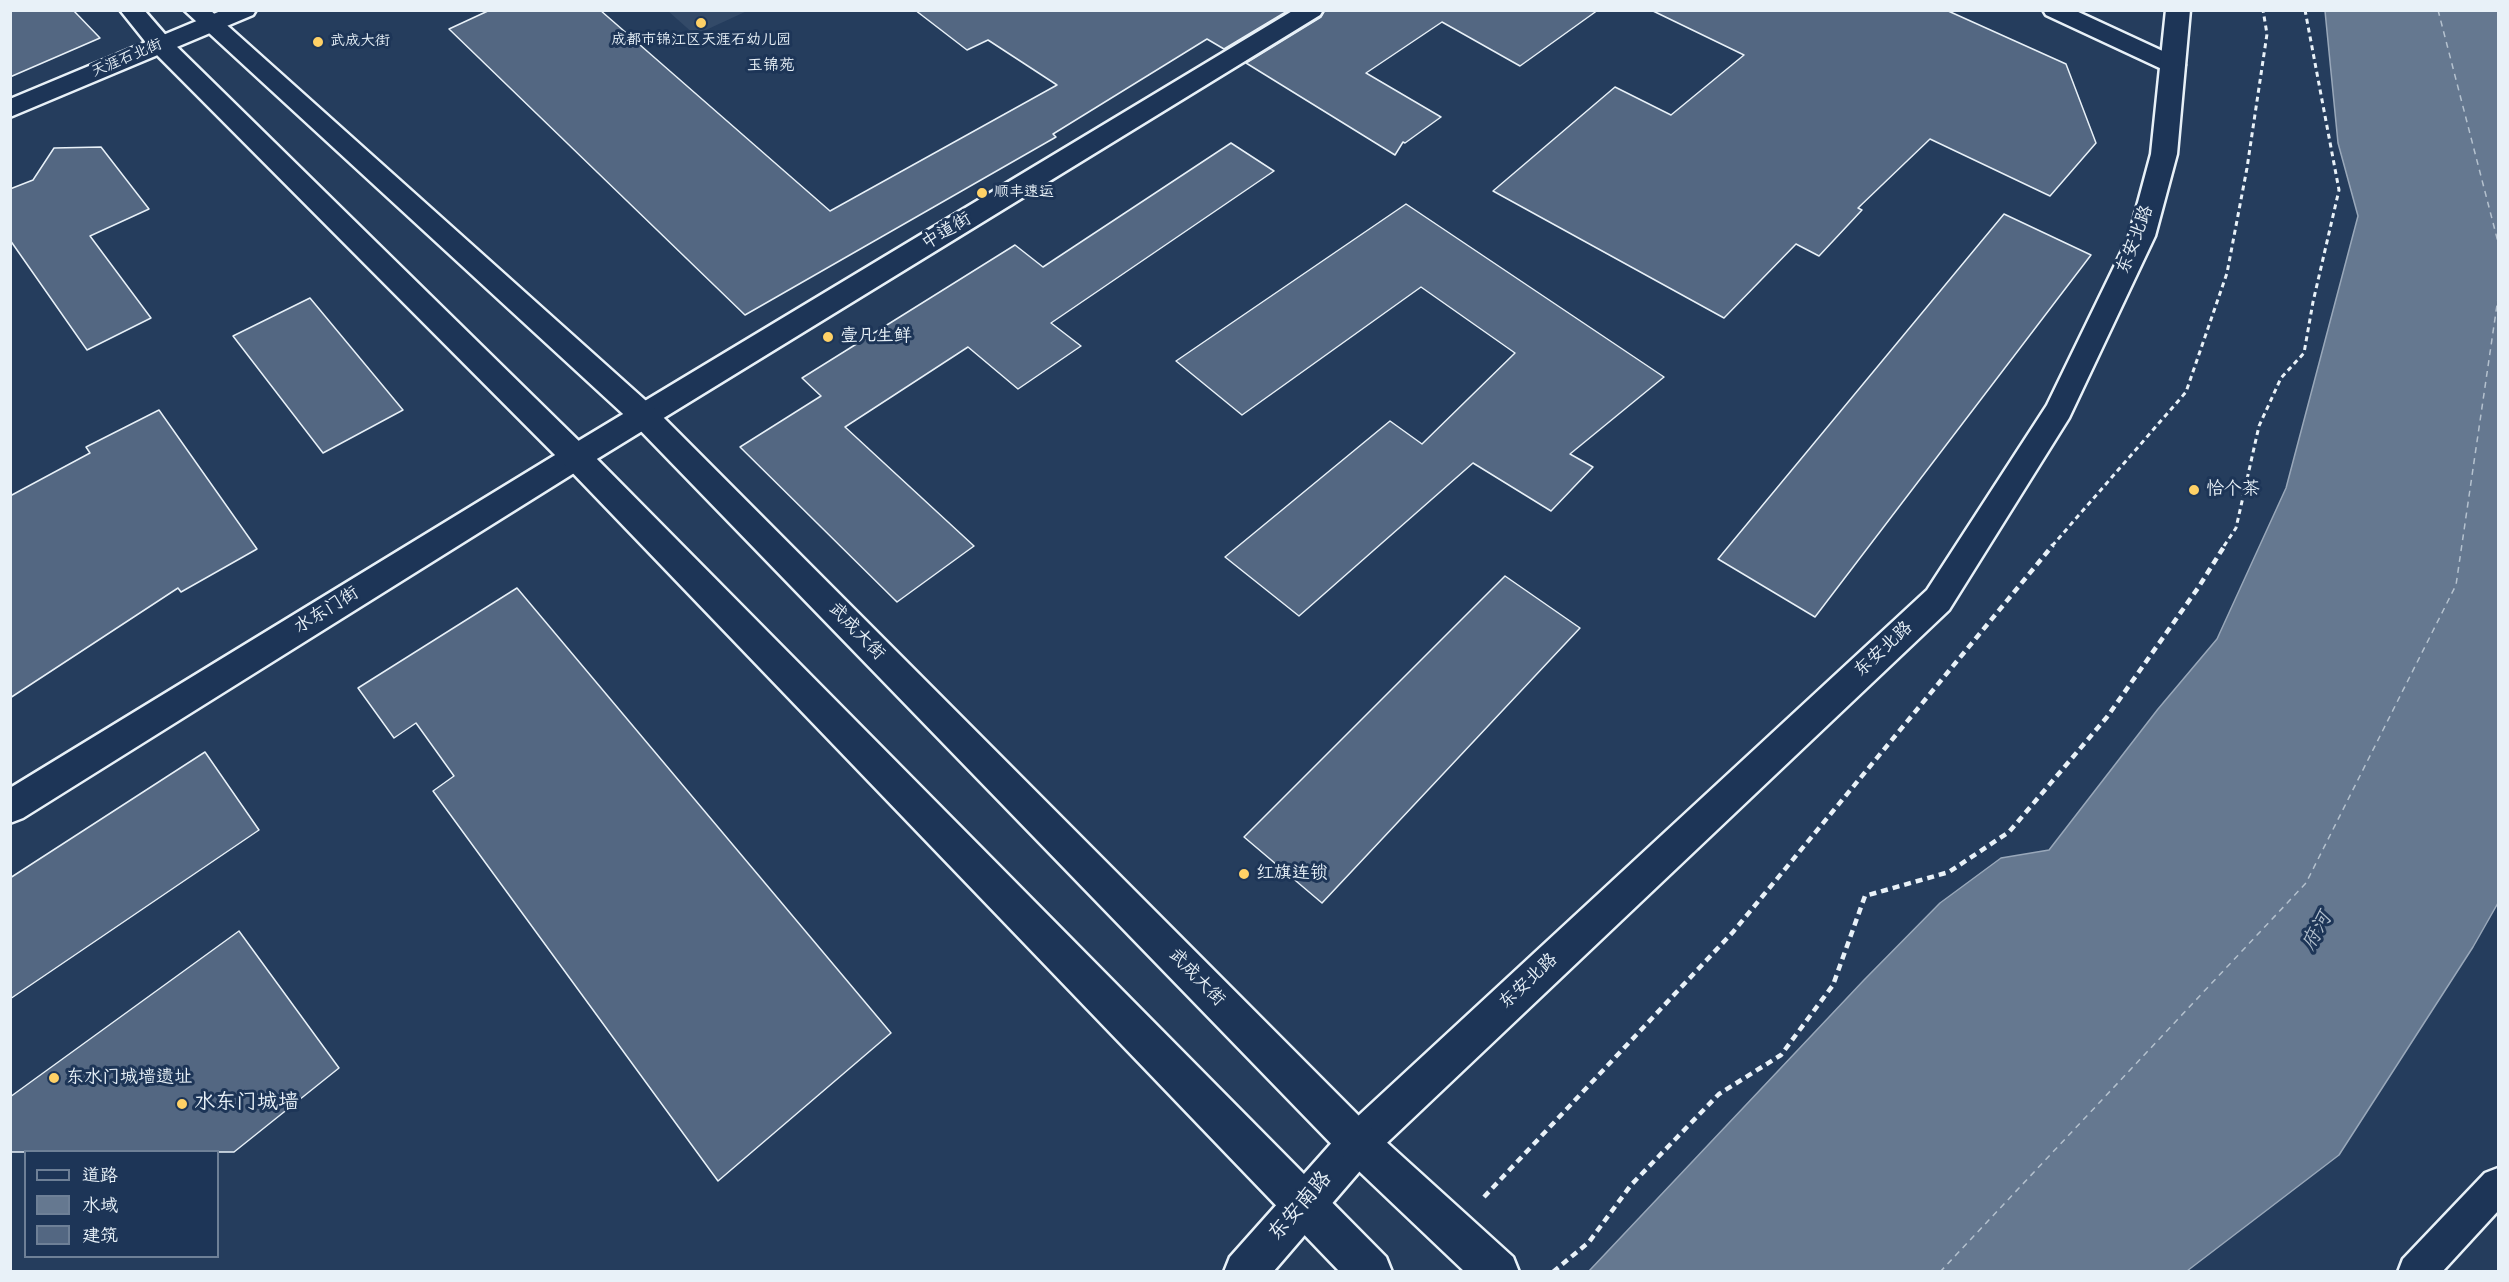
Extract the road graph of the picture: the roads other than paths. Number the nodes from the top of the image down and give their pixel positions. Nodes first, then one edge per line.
1 (131, 10) edge
2 (245, 10) edge
3 (1312, 10) edge
4 (2054, 10) edge
5 (2178, 10) edge
6 (202, 18) edge
7 (161, 45) junction
8 (2173, 65) junction
9 (10, 109) edge
10 (644, 416) junction
11 (576, 457) junction
12 (10, 807) edge
13 (1358, 1143) junction
14 (2499, 1186) edge
15 (1304, 1206) junction
16 (1245, 1272) edge
17 (1371, 1272) edge
18 (1498, 1272) edge
19 (2416, 1272) edge

1 - 7 main road
2 - 6 main road, 天涯石北街
3 - 10 main road, 中道街
4 - 8 main road
5 - 8 main road, 东安北路
6 - 7 main road, 天涯石北街
6 - 10 main road, 武成大街
7 - 9 main road, 天涯石北街
7 - 11 main road
8 - 13 main road, 东安北路
10 - 11 main road, 水东门街
10 - 13 main road, 武成大街
11 - 12 main road, 水东门街
11 - 15 main road
13 - 15 main road, 东安南路
13 - 18 main road, 武成大街
14 - 19 street
15 - 16 main road, 东安南路
15 - 17 main road

